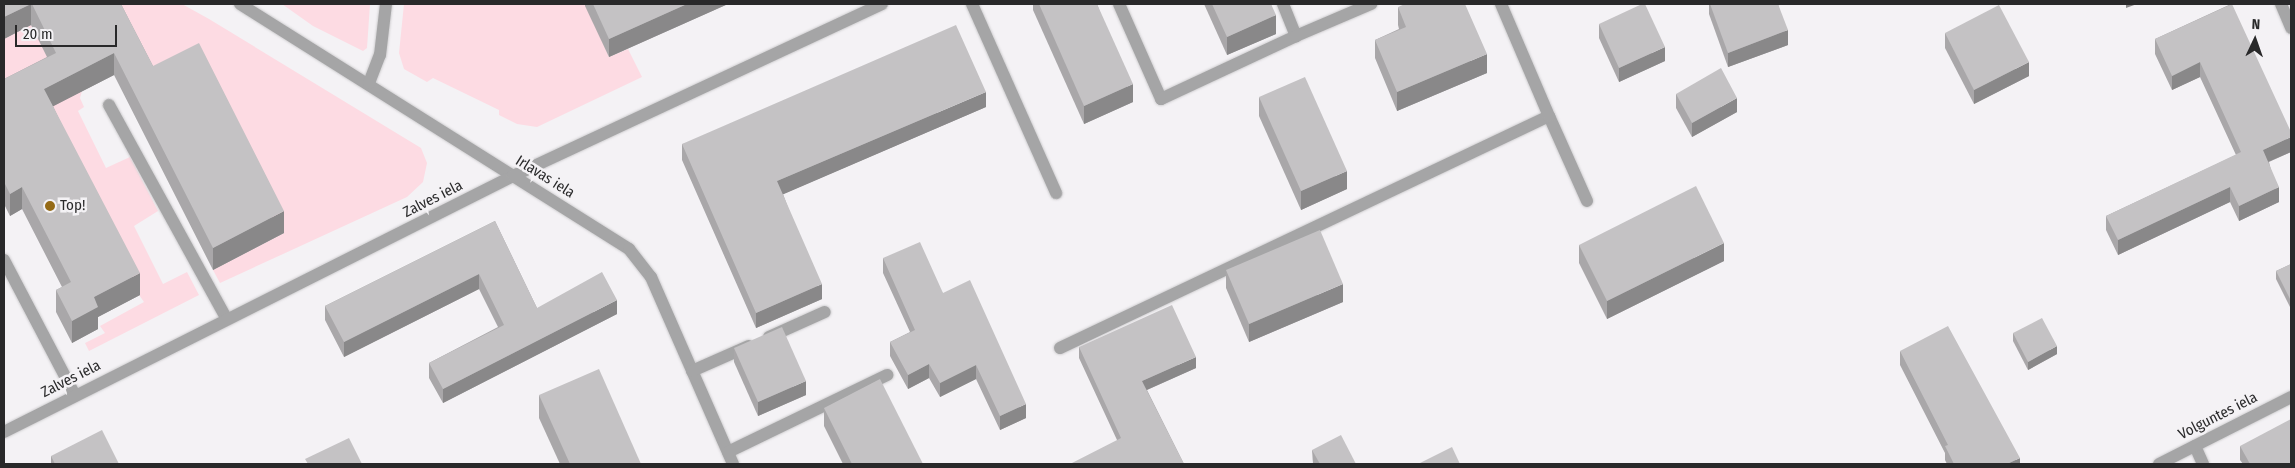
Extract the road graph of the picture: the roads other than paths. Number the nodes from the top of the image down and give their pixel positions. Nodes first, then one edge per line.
1 (240, 4) edge
2 (386, 4) edge
3 (882, 4) edge
4 (972, 4) edge
5 (1119, 4) edge
6 (1283, 4) edge
7 (1371, 4) edge
8 (1501, 4) edge
9 (2281, 4) edge
10 (2291, 28) edge
11 (1296, 36) junction
12 (369, 84) junction
13 (109, 105) dead end
14 (1549, 116) junction
15 (513, 176) junction
16 (1056, 193) dead end
17 (1587, 201) dead end
18 (4, 260) edge
19 (825, 312) dead end
20 (226, 318) junction
21 (1060, 348) dead end
22 (692, 372) junction
23 (887, 375) dead end
24 (75, 395) junction
25 (2291, 397) edge
26 (4, 432) edge
27 (2195, 446) junction
28 (728, 452) junction
29 (733, 464) edge
30 (2159, 464) edge
31 (2203, 464) edge

1 - 12 street, Irlavas iela
2 - 12 street
3 - 15 street, Zalves iela
4 - 16 street
5 - 11 street
6 - 11 street
7 - 11 street
8 - 14 street
9 - 10 street
12 - 15 street, Irlavas iela
13 - 20 street
14 - 17 street
14 - 21 street
15 - 20 street, Zalves iela
15 - 22 street, Irlavas iela
18 - 24 street
19 - 22 street
20 - 24 street, Zalves iela
22 - 28 street, Irlavas iela
23 - 28 street
24 - 26 street, Zalves iela
25 - 27 street, Volguntes iela
27 - 30 street, Volguntes iela
27 - 31 street
28 - 29 street, Irlavas iela

